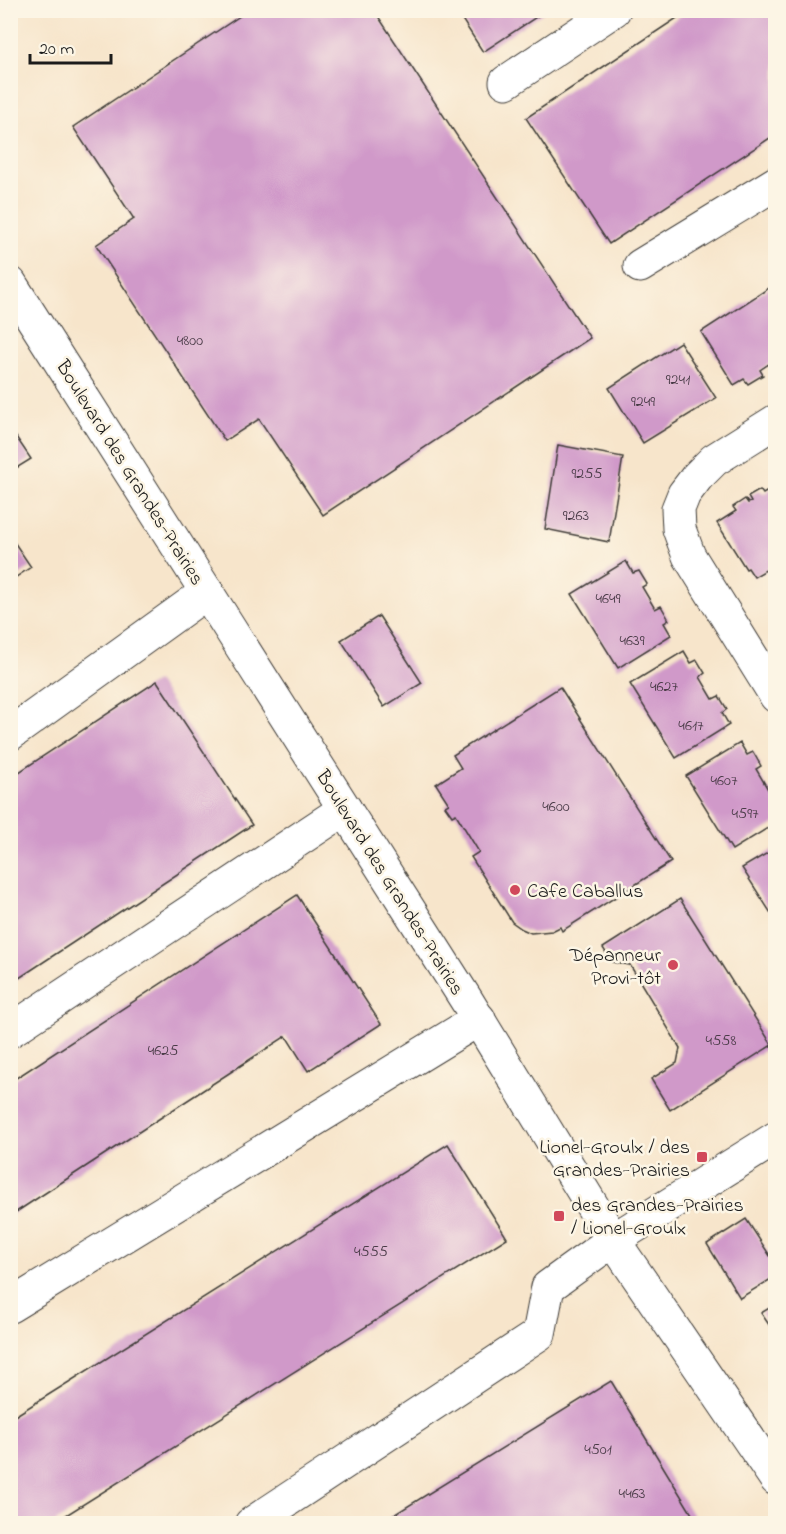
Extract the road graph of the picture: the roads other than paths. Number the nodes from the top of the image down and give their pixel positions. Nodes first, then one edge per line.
1 (614, 10) edge
2 (506, 82) dead end
3 (776, 183) edge
4 (640, 266) dead end
5 (10, 283) edge
6 (776, 421) edge
7 (207, 592) junction
8 (776, 696) edge
9 (10, 734) edge
10 (345, 809) junction
11 (479, 1019) junction
12 (10, 1031) edge
13 (776, 1138) edge
14 (614, 1240) junction
15 (10, 1306) edge
16 (776, 1479) edge
17 (251, 1524) edge

1 - 2 main road
3 - 4 main road
5 - 7 main road, Boulevard des Grandes-Prairies
6 - 8 main road
7 - 9 main road
7 - 10 main road, Boulevard des Grandes-Prairies
10 - 11 main road, Boulevard des Grandes-Prairies
10 - 12 main road
11 - 14 main road, Boulevard des Grandes-Prairies
11 - 15 main road
13 - 14 main road
14 - 16 main road, Boulevard des Grandes-Prairies
14 - 17 main road

